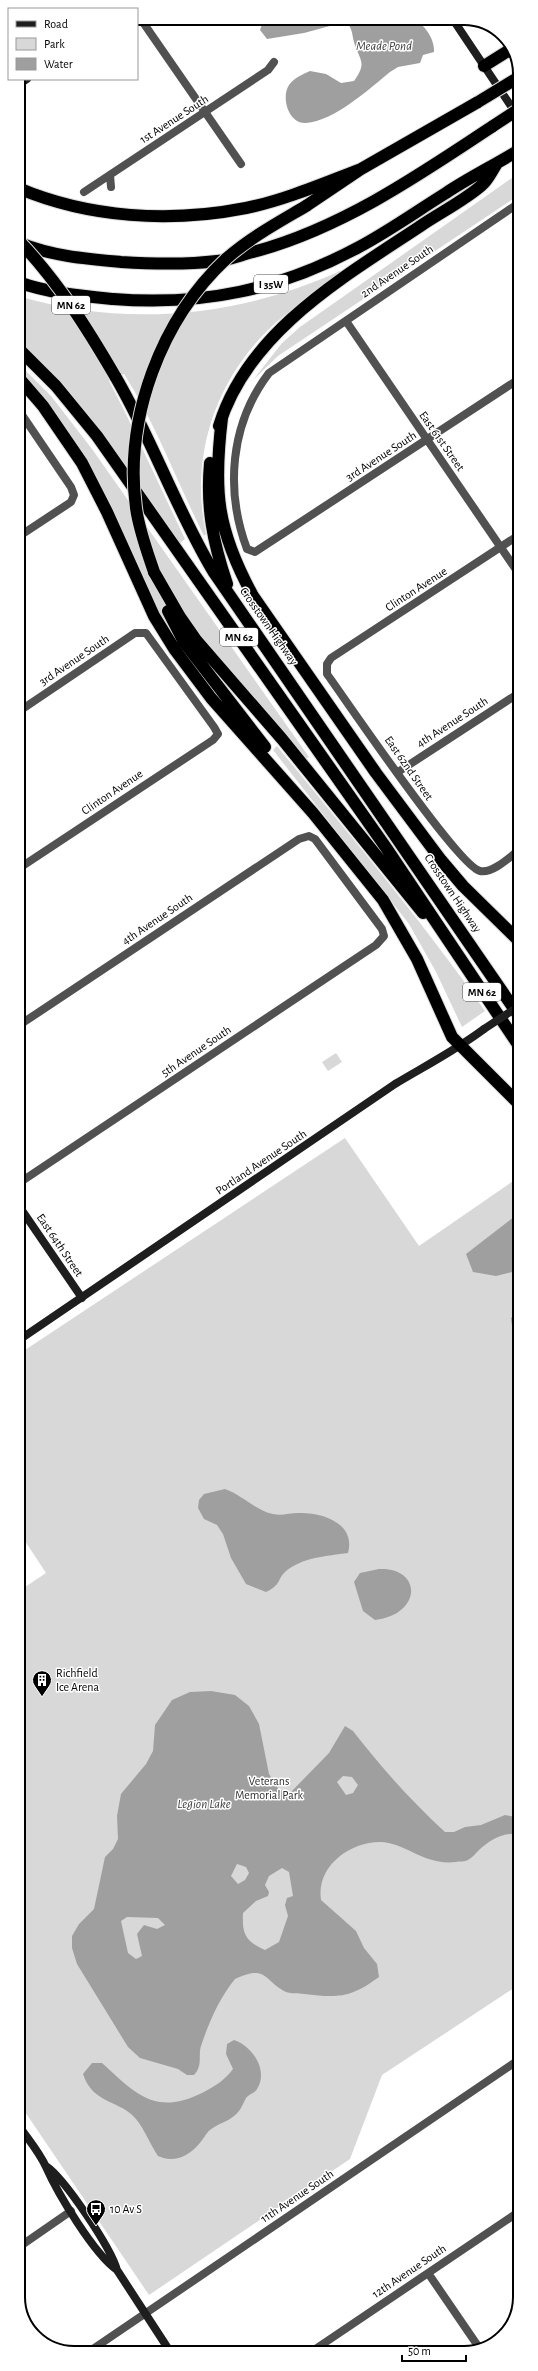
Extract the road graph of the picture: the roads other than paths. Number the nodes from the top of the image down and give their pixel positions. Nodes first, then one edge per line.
1 (145, 25) edge
2 (457, 25) edge
3 (507, 51) edge
4 (274, 62) dead end
5 (484, 66) junction
6 (513, 81) edge
7 (513, 109) edge
8 (205, 112) junction
9 (513, 113) edge
10 (513, 154) edge
11 (241, 164) dead end
12 (496, 165) junction
13 (361, 168) junction
14 (110, 175) junction
15 (111, 187) dead end
16 (25, 190) edge
17 (84, 192) dead end
18 (513, 207) edge
19 (25, 244) edge
20 (25, 248) edge
21 (25, 284) edge
22 (346, 321) junction
23 (25, 355) edge
24 (513, 383) edge
25 (25, 385) edge
26 (222, 418) junction
27 (25, 419) edge
28 (427, 440) junction
29 (25, 532) edge
30 (513, 539) edge
31 (501, 547) junction
32 (255, 552) joint
33 (513, 565) edge
34 (154, 572) junction
35 (230, 593) junction
36 (326, 664) joint
37 (513, 697) edge
38 (25, 707) edge
39 (218, 734) joint
40 (398, 772) junction
41 (313, 813) junction
42 (513, 854) edge
43 (25, 864) edge
44 (513, 935) edge
45 (384, 936) joint
46 (445, 937) junction
47 (513, 1007) edge
48 (513, 1010) edge
49 (25, 1021) edge
50 (513, 1037) edge
51 (461, 1046) junction
52 (513, 1098) edge
53 (25, 1178) edge
54 (25, 1216) edge
55 (82, 1298) junction
56 (25, 1336) edge
57 (513, 2064) edge
58 (25, 2135) edge
59 (46, 2166) junction
60 (71, 2211) junction
61 (513, 2215) edge
62 (25, 2243) edge
63 (117, 2270) junction
64 (428, 2273) junction
65 (146, 2313) junction
66 (477, 2344) edge
67 (97, 2346) edge
68 (167, 2346) edge
69 (320, 2346) edge

1 - 8 street
2 - 5 main road
3 - 5 highway
4 - 8 street, 1st Avenue South
5 - 7 main road
6 - 13 highway, bridge
8 - 11 street
8 - 14 street, 1st Avenue South
9 - 19 highway, bridge
10 - 12 highway, I 35W
12 - 21 highway, I 35W
12 - 26 highway
13 - 16 highway
13 - 34 highway, bridge
14 - 15 street
14 - 17 street, 1st Avenue South
18 - 22 street, 2nd Avenue South
20 - 35 highway, Crosstown Highway / MN 62, bridge
22 - 28 street, East 61st Street
22 - 32 street, 2nd Avenue South
23 - 46 highway, MN 62
24 - 28 street, 3rd Avenue South
25 - 41 highway
26 - 35 highway
26 - 44 highway
27 - 29 street
28 - 31 street, East 61st Street
28 - 32 street, 3rd Avenue South
30 - 31 street, Clinton Avenue
31 - 33 street, East 61st Street
31 - 36 street, Clinton Avenue
34 - 41 highway
34 - 46 highway
35 - 47 highway, Crosstown Highway / MN 62
36 - 40 street, East 62nd Street
37 - 40 street, 4th Avenue South
38 - 39 street, 3rd Avenue South
39 - 43 street, Clinton Avenue
40 - 42 street, East 62nd Street
41 - 51 highway
45 - 49 street, 4th Avenue South
45 - 53 street, 5th Avenue South
46 - 50 highway, MN 62
48 - 51 main road, Portland Avenue South, bridge
51 - 52 highway
51 - 55 main road, Portland Avenue South
54 - 55 main road, East 64th Street
55 - 56 main road, Portland Avenue South
57 - 65 street, 11th Avenue South
58 - 59 main road
59 - 60 main road
59 - 63 main road
60 - 62 street
60 - 63 main road
61 - 64 street, 12th Avenue South
63 - 65 main road
64 - 66 street
64 - 69 street, 12th Avenue South
65 - 67 street, 11th Avenue South
65 - 68 main road

